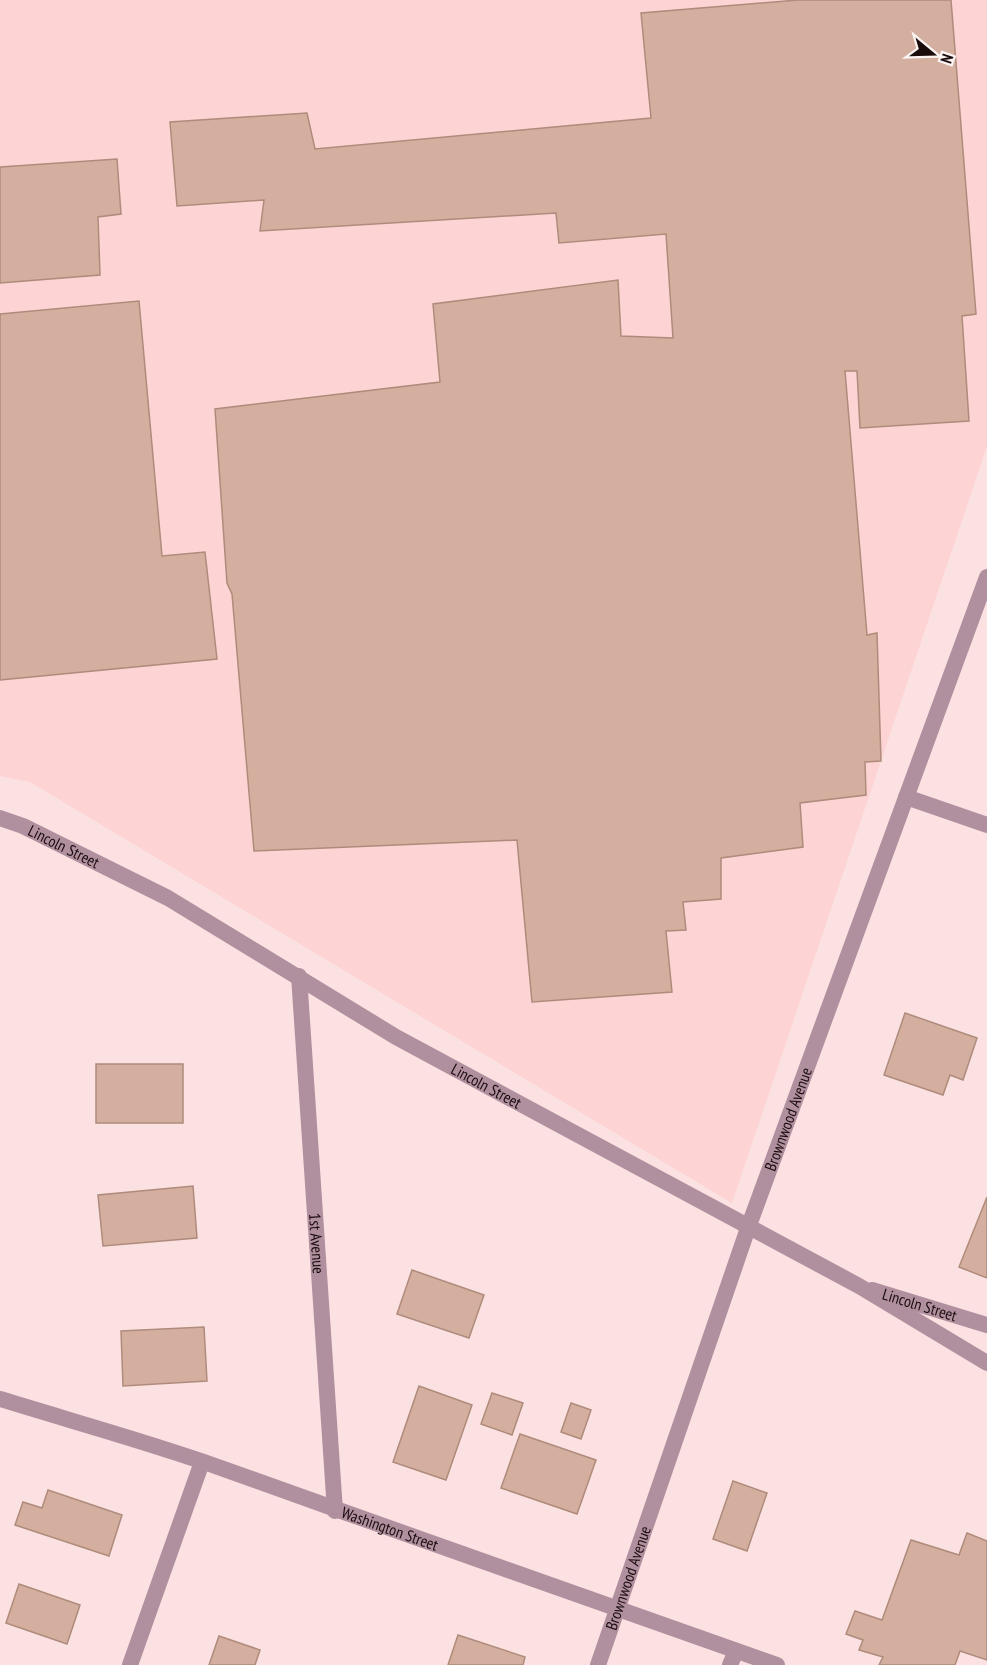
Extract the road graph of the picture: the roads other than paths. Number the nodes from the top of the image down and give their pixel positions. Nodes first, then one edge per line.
1 (987, 577) edge
2 (906, 797) junction
3 (0, 818) edge
4 (987, 825) edge
5 (299, 976) junction
6 (748, 1228) junction
7 (859, 1286) junction
8 (987, 1325) edge
9 (987, 1363) edge
10 (0, 1399) edge
11 (202, 1462) junction
12 (335, 1511) junction
13 (618, 1610) junction
14 (733, 1658) edge
15 (130, 1665) edge
16 (598, 1665) edge
17 (777, 1665) edge

1 - 2 street, Brownwood Avenue
2 - 4 street
2 - 6 street, Brownwood Avenue
3 - 5 street, Lincoln Street
5 - 6 street, Lincoln Street
5 - 12 street, 1st Avenue
6 - 7 street, Lincoln Street
6 - 13 street, Brownwood Avenue
7 - 8 street, Lincoln Street
7 - 9 street
10 - 11 street, Washington Street
11 - 12 street, Washington Street
11 - 15 street
12 - 13 street, Washington Street
13 - 14 street, Washington Street
13 - 16 street, Brownwood Avenue
14 - 17 street, Washington Street

